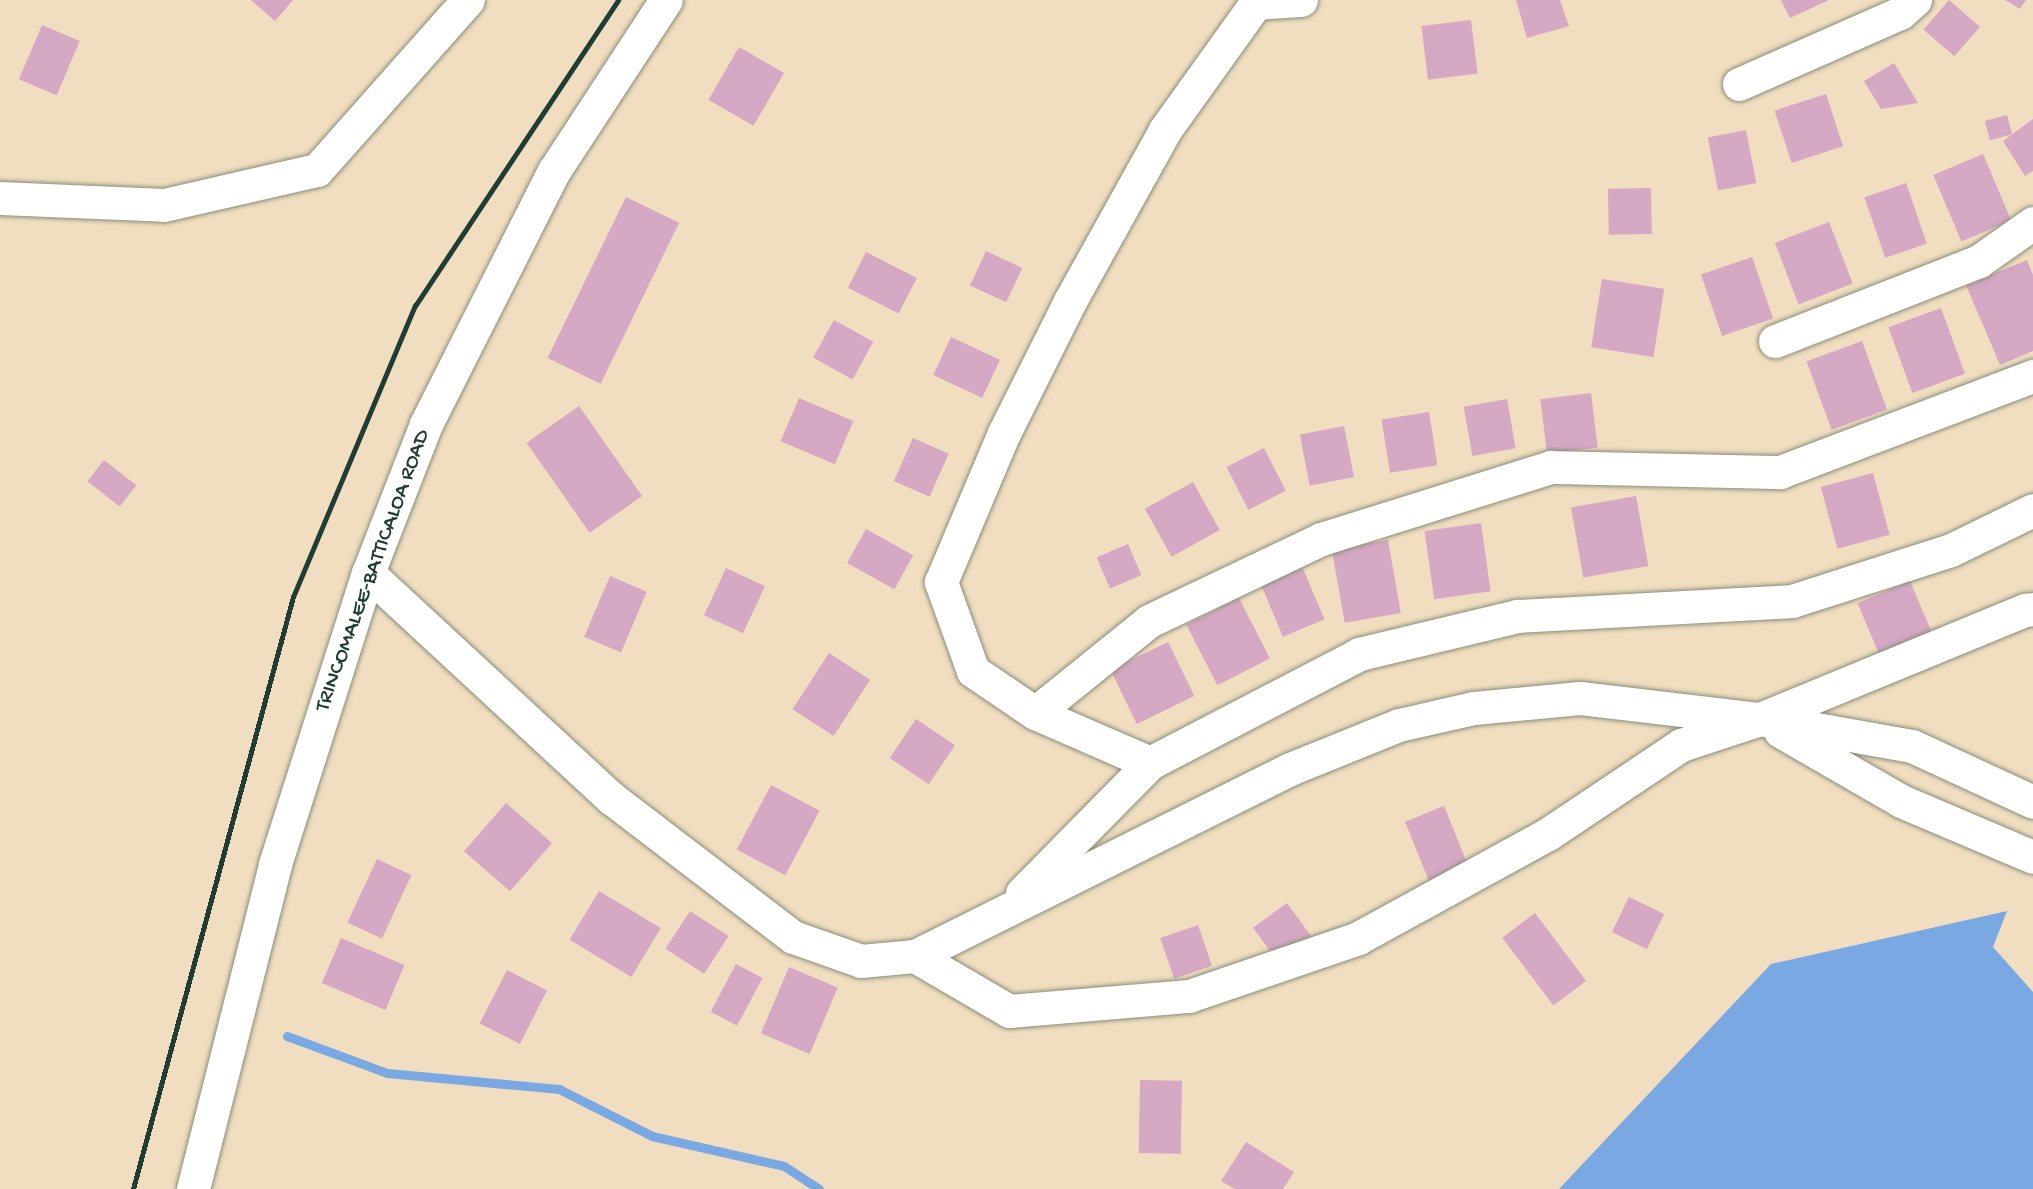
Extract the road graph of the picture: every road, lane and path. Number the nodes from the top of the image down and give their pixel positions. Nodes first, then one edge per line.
1 (468, 0) edge
2 (666, 0) edge
3 (1301, 0) edge
4 (1257, 1) edge
5 (1902, 4) edge
6 (1739, 84) dead end
7 (0, 198) edge
8 (2033, 223) edge
9 (1775, 341) dead end
10 (2033, 376) edge
11 (2033, 510) edge
12 (368, 573) junction
13 (2033, 609) edge
14 (1035, 713) junction
15 (1760, 719) junction
16 (1150, 763) junction
17 (2033, 802) edge
18 (2033, 857) edge
19 (1004, 911) junction
20 (915, 956) junction
21 (193, 1189) edge

1 - 7 main road
2 - 12 main road, TRINCOMALEE-BATTICALOA ROAD
3 - 4 main road
4 - 14 main road
5 - 6 main road
8 - 9 main road
10 - 14 main road
11 - 16 main road
12 - 20 main road
12 - 21 main road, TRINCOMALEE-BATTICALOA ROAD
13 - 15 main road
14 - 16 main road
15 - 17 main road
15 - 18 main road
15 - 19 main road
15 - 20 main road
16 - 19 main road
19 - 20 main road

